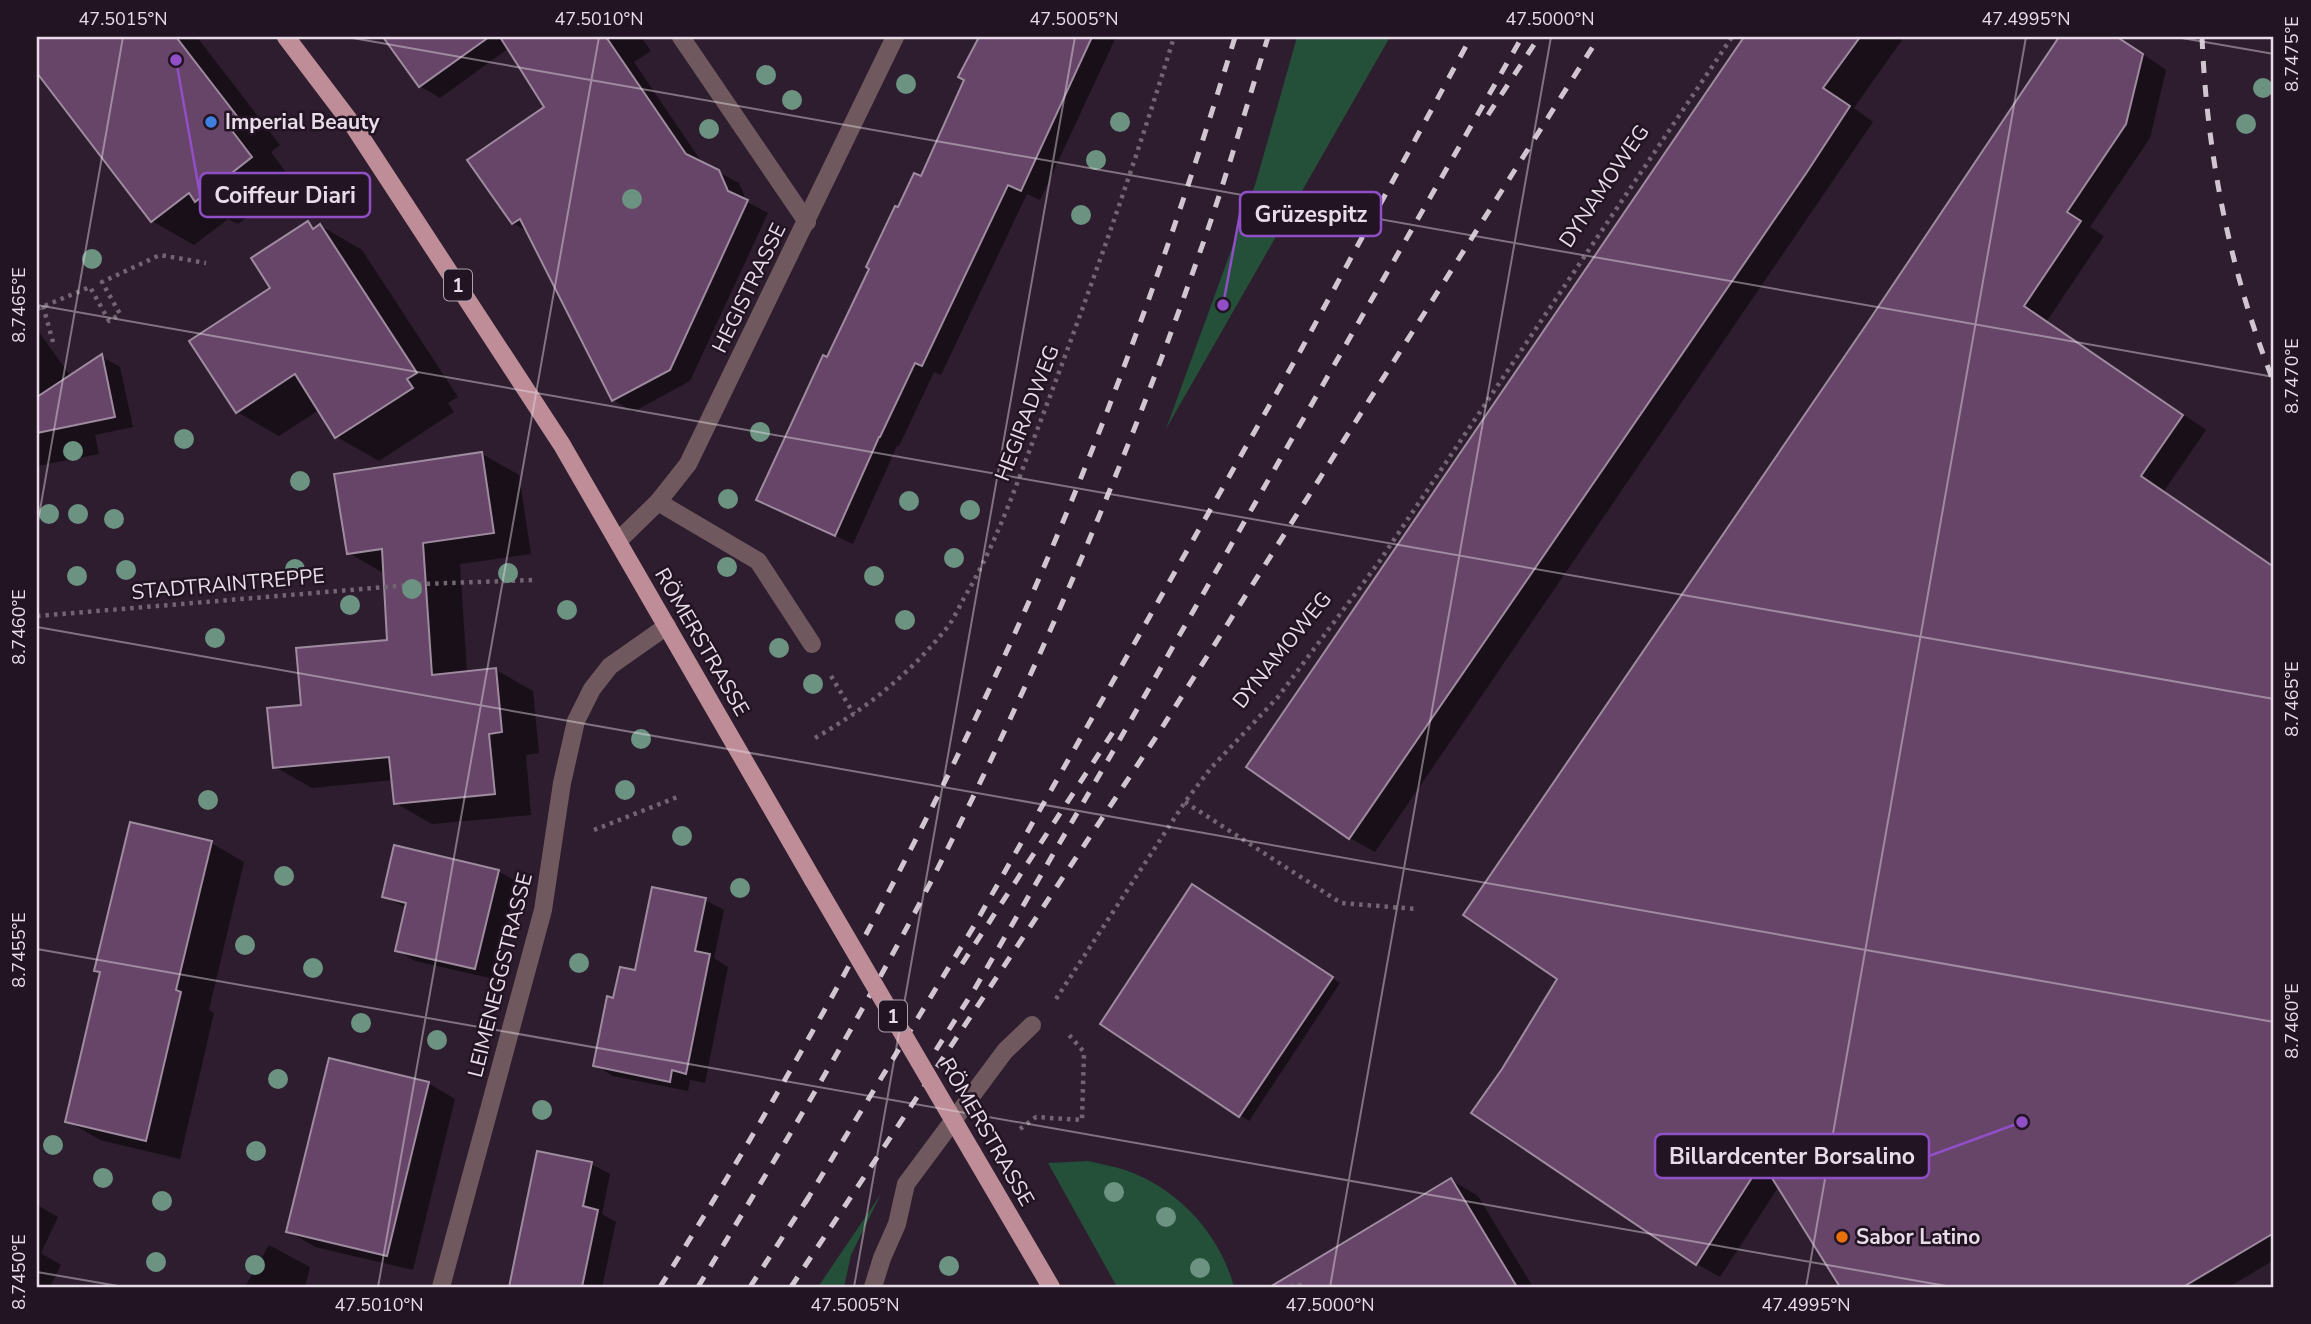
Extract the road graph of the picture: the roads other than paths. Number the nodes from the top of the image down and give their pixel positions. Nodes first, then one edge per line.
1 (286, 37) edge
2 (681, 37) edge
3 (895, 37) edge
4 (807, 222) junction
5 (658, 502) junction
6 (618, 541) junction
7 (667, 626) junction
8 (812, 644) dead end
9 (1032, 1025) road end
10 (440, 1287) edge
11 (873, 1287) edge
12 (1051, 1287) edge

1 - 6 main road, RÖMERSTRASSE / 1
2 - 4 street
3 - 4 street, HEGISTRASSE
4 - 5 street, HEGISTRASSE
5 - 6 street, HEGISTRASSE
5 - 8 street
6 - 7 main road, RÖMERSTRASSE / 1
7 - 10 street, LEIMENEGGSTRASSE
7 - 12 main road, RÖMERSTRASSE / 1, bridge
9 - 11 street

